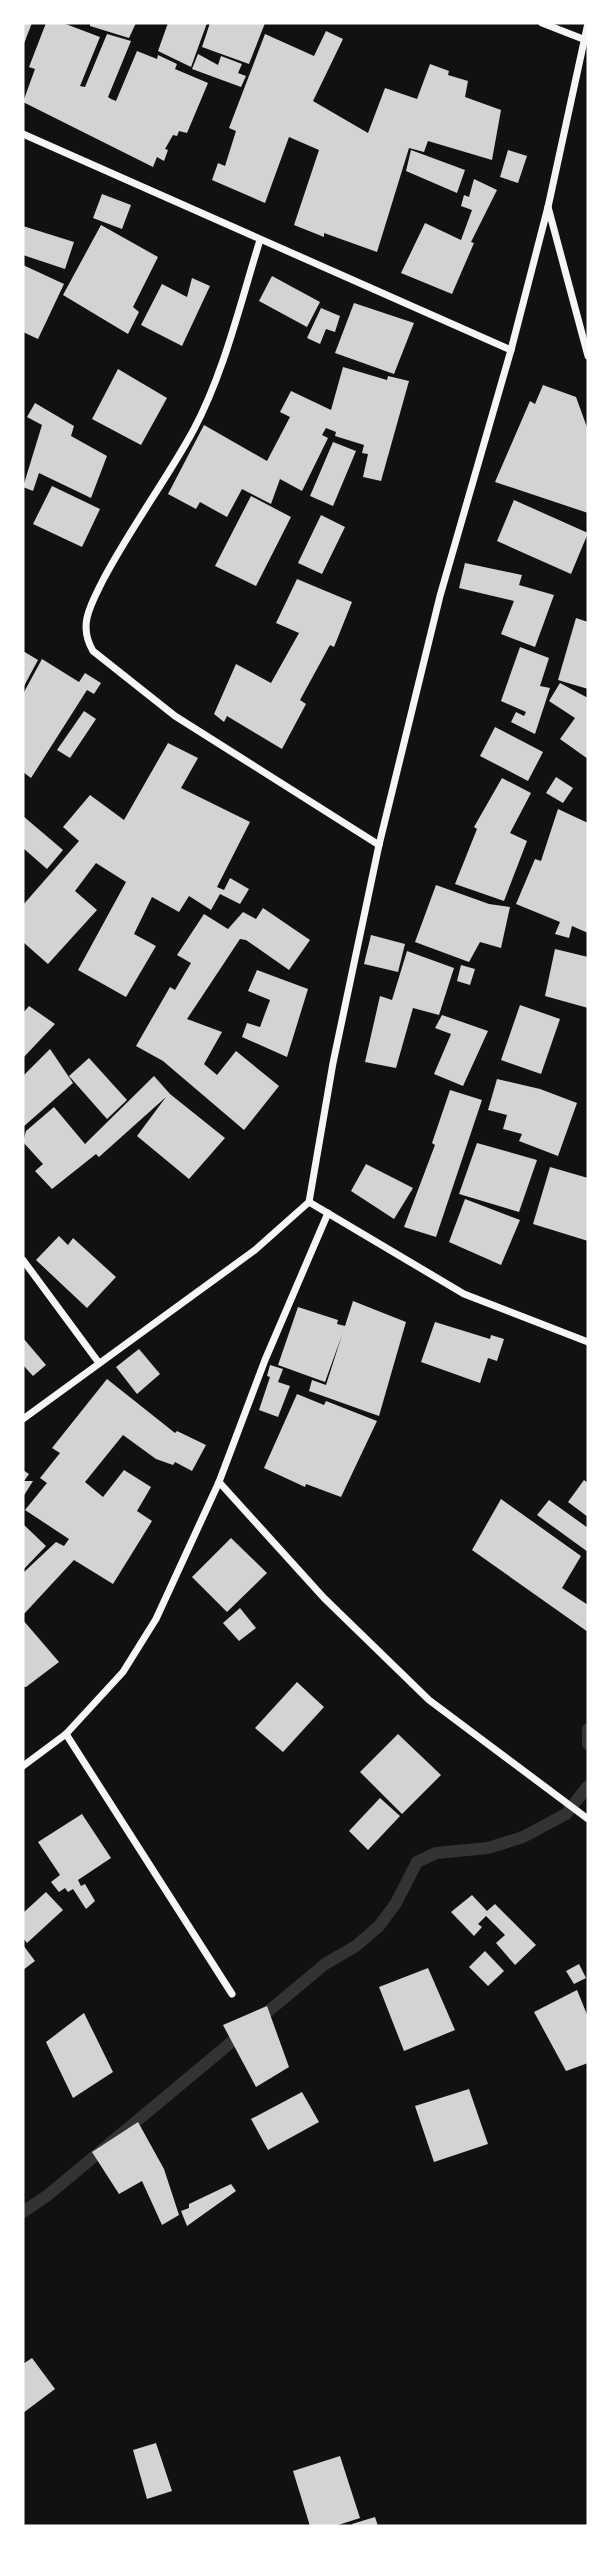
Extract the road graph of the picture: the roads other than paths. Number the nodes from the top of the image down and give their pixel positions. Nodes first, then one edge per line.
1 (542, 23) edge
2 (588, 23) edge
3 (583, 39) junction
4 (23, 134) edge
5 (548, 206) junction
6 (260, 240) junction
7 (511, 350) junction
8 (588, 356) edge
9 (379, 845) junction
10 (309, 1202) junction
11 (328, 1213) junction
12 (23, 1260) edge
13 (588, 1342) edge
14 (99, 1363) junction
15 (23, 1419) edge
16 (219, 1482) junction
17 (66, 1734) junction
18 (23, 1766) edge
19 (588, 1819) edge
20 (232, 1994) dead end

1 - 3 street
2 - 3 street
3 - 5 street
4 - 6 street
5 - 7 street
5 - 8 street
6 - 7 street
6 - 9 street
7 - 9 street
9 - 10 street
10 - 11 street
10 - 14 street
11 - 13 street
11 - 16 street
12 - 14 street
14 - 15 street
16 - 17 street
16 - 19 street
17 - 18 street
17 - 20 street

